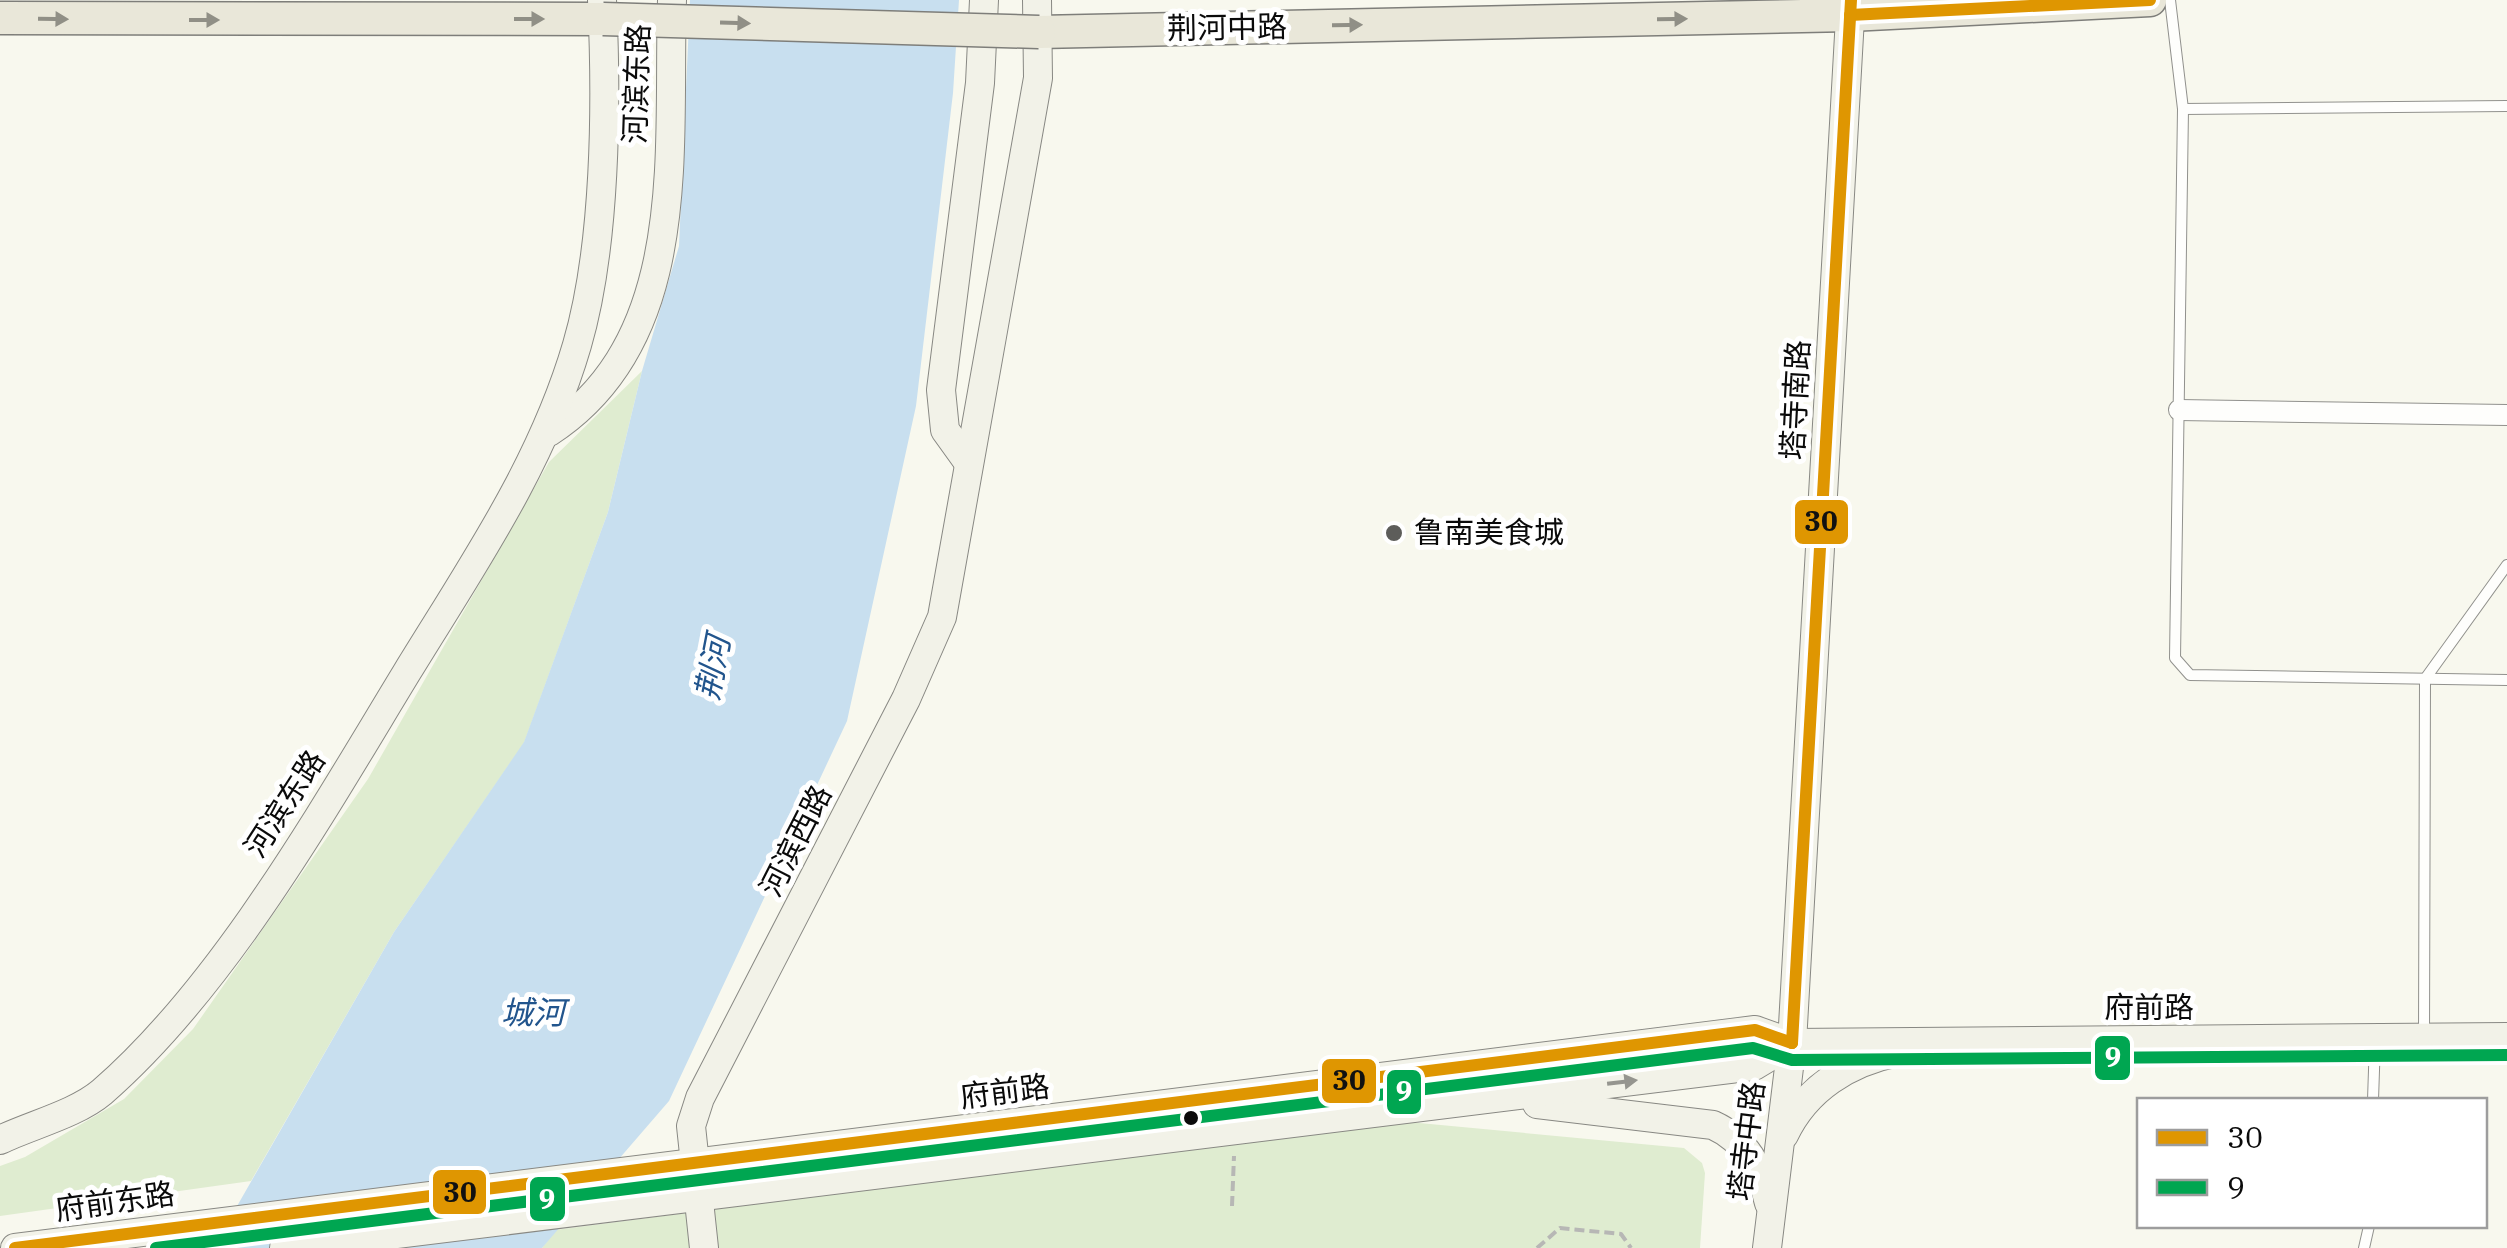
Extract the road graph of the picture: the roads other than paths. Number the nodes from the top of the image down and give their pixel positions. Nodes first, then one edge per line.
1 (672, 0) edge
2 (984, 0) edge
3 (2150, 0) edge
4 (2170, 0) edge
5 (1850, 8) edge
6 (602, 10) edge
7 (1038, 16) edge
8 (0, 18) edge
9 (2507, 106) edge
10 (2183, 110) junction
11 (2178, 410) junction
12 (2507, 414) edge
13 (548, 432) junction
14 (968, 462) junction
15 (2507, 565) edge
16 (2424, 679) junction
17 (2507, 680) edge
18 (2507, 1037) edge
19 (2424, 1038) junction
20 (2376, 1039) junction
21 (1792, 1042) junction
22 (1942, 1042) junction
23 (1491, 1098) junction
24 (2373, 1098) edge
25 (0, 1140) edge
26 (1778, 1156) junction
27 (694, 1164) junction
28 (696, 1197) junction
29 (1772, 1214) junction
30 (224, 1220) joint
31 (15, 1248) edge
32 (284, 1248) edge
33 (704, 1248) edge
34 (1767, 1248) edge

1 - 13 main road, 河滨东路
2 - 14 main road
3 - 5 main road, 荆河中路
4 - 10 lane
7 -> 5 main road, 荆河中路
5 - 21 main road, 塔寺南路
6 -> 7 main road, 荆河中路, bridge
8 -> 6 main road, 荆河中路
6 - 13 main road, 河滨东路
7 - 14 main road, 河滨西路
9 - 10 lane
10 - 11 lane
11 - 12 street
11 - 16 lane
13 - 25 main road, 河滨东路
14 - 27 main road, 河滨西路
15 - 16 lane
16 - 17 lane
16 - 19 lane
18 - 19 main road, 府前路
19 - 20 main road, 府前路
20 - 22 main road, 府前路
20 - 24 lane
21 - 22 main road, 府前路
23 -> 21 main road, 府前路
21 - 26 main road, 塔寺中路
21 - 27 main road, 府前路
22 - 26 main road
23 - 28 main road, 府前路
23 - 29 main road
26 - 29 main road, 塔寺中路
27 - 28 main road, 河滨西路
27 - 30 main road, 府前路
28 - 32 main road, 府前路
28 - 33 main road, 河滨西路
29 - 34 main road, 塔寺中路
30 - 31 main road, 府前东路

